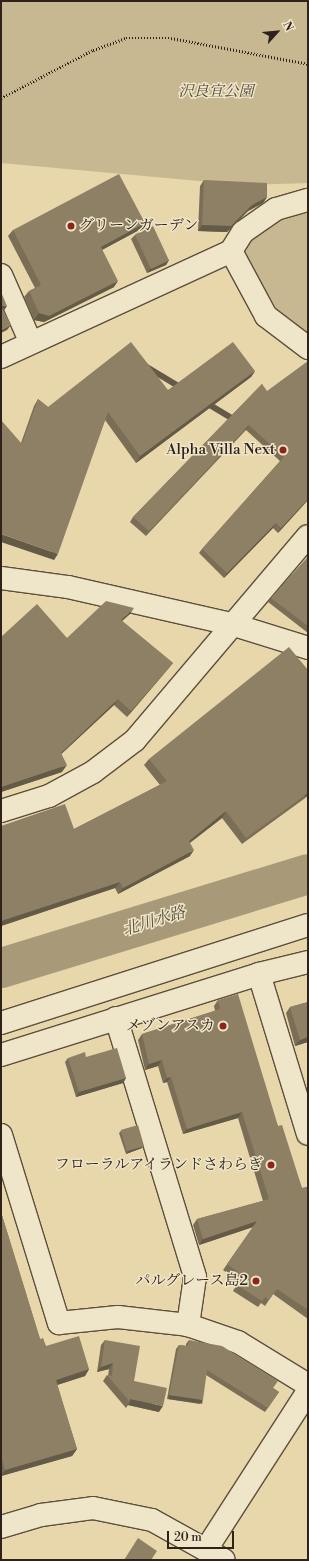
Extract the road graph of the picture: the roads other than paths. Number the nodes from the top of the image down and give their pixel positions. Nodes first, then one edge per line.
1 (308, 200) edge
2 (231, 251) junction
3 (1, 275) edge
4 (30, 342) junction
5 (308, 348) edge
6 (1, 357) edge
7 (308, 536) edge
8 (1, 578) edge
9 (231, 624) junction
10 (308, 648) edge
11 (1, 811) edge
12 (308, 925) edge
13 (308, 962) edge
14 (259, 974) junction
15 (116, 1018) junction
16 (1, 1023) edge
17 (1, 1055) edge
18 (1, 1134) edge
19 (308, 1134) edge
20 (188, 1324) junction
21 (308, 1385) edge
22 (308, 1391) edge
23 (1, 1527) edge
24 (215, 1554) edge

1 - 2 street
2 - 4 street
2 - 5 street
3 - 4 street
4 - 6 street
7 - 9 street
8 - 9 street
9 - 10 street
9 - 11 street
12 - 16 street
13 - 14 street
14 - 15 street
14 - 19 street
15 - 17 street
15 - 20 street
18 - 20 street
20 - 21 street
22 - 24 street
23 - 24 street

